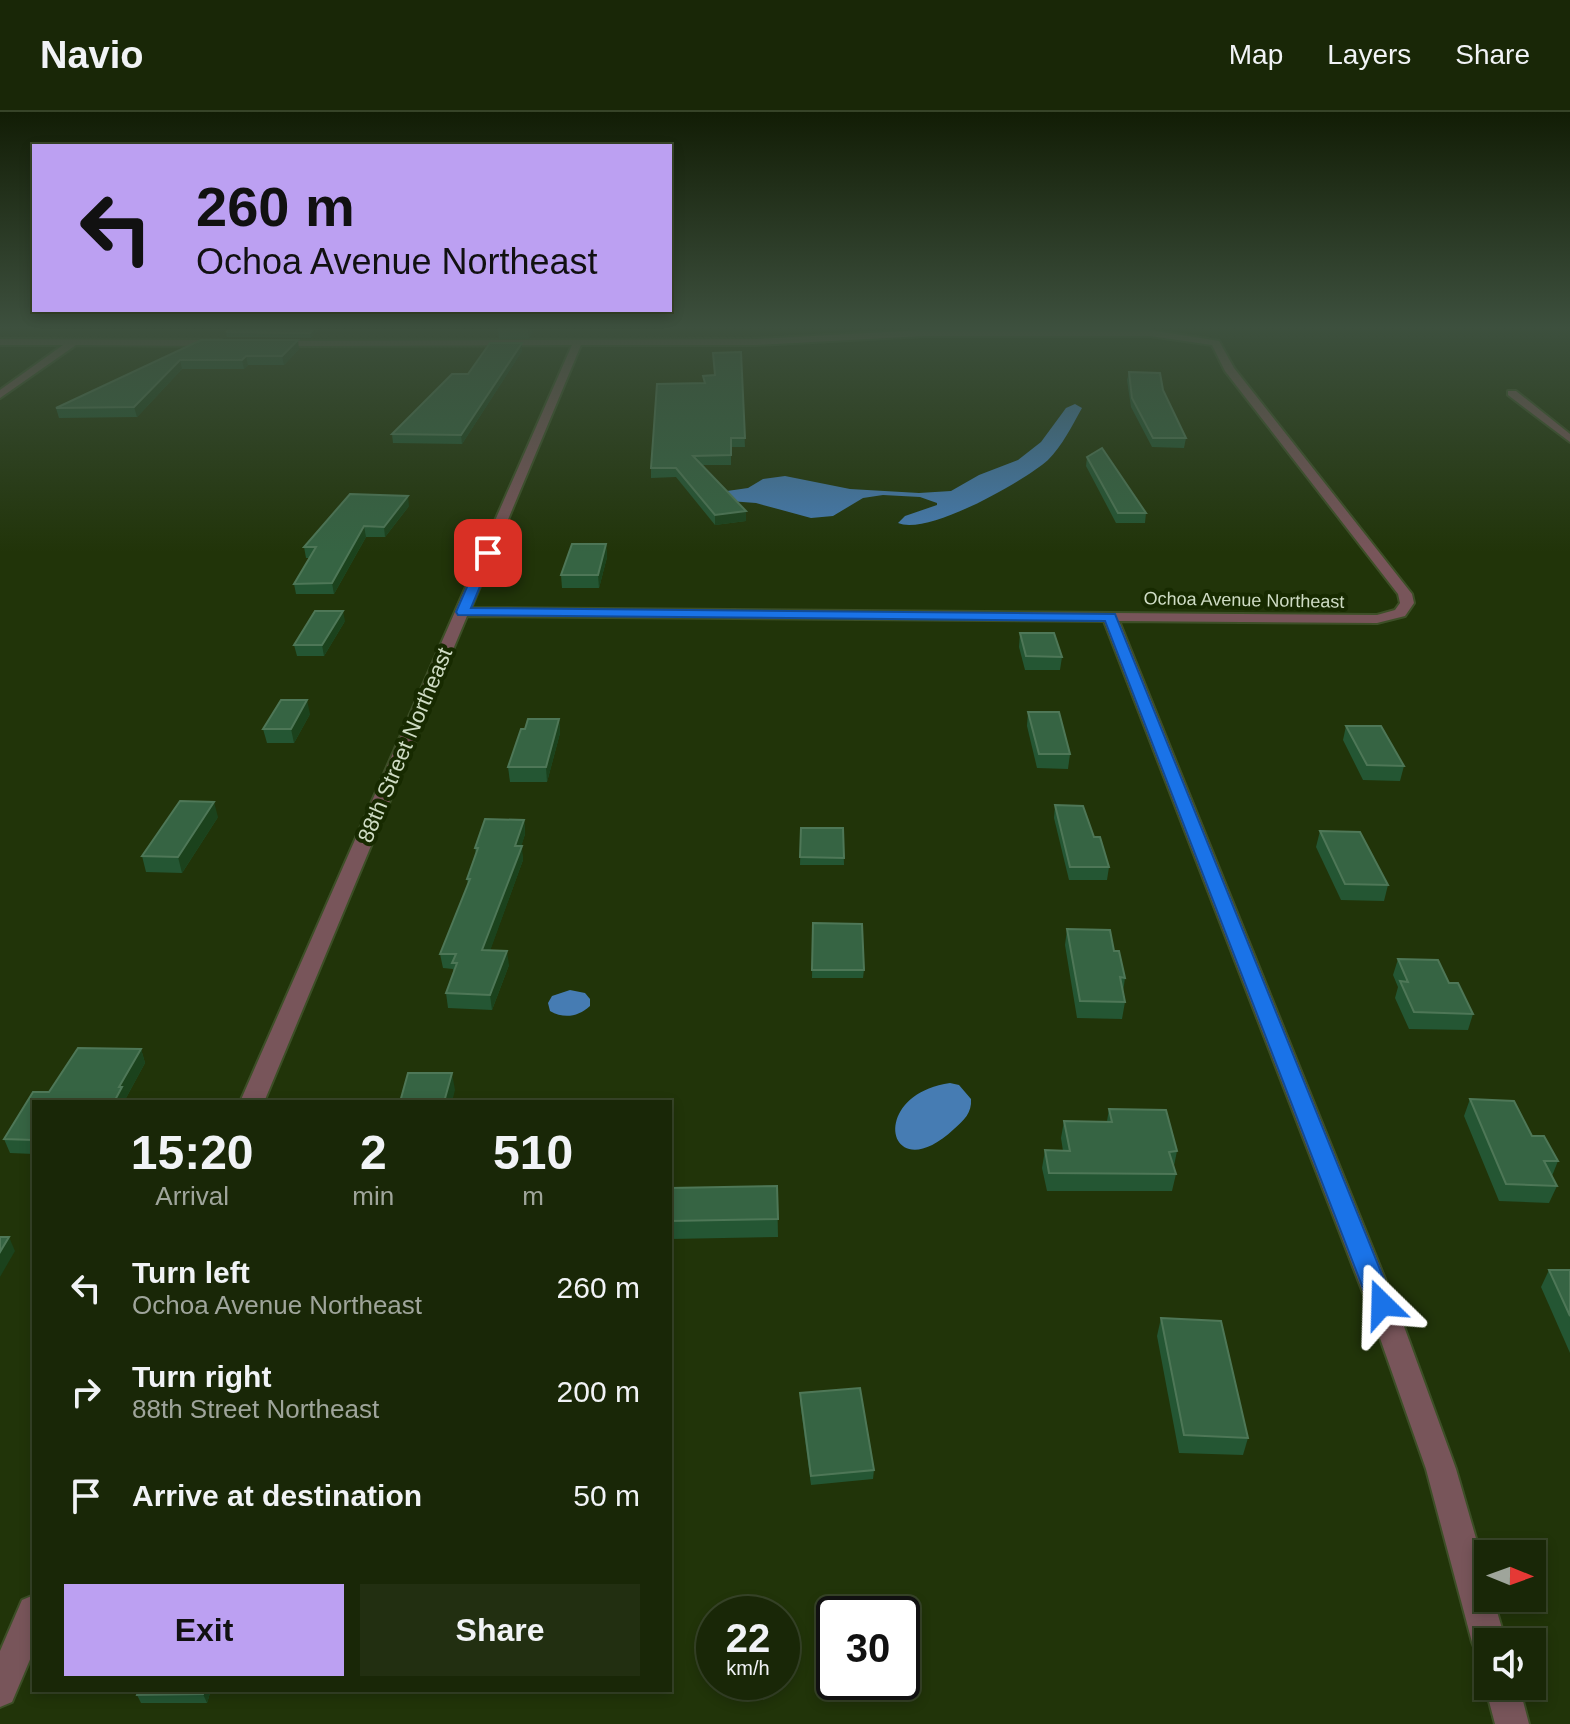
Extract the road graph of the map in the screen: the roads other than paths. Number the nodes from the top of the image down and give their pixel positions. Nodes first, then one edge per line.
1 (552, 401) edge
2 (1254, 401) edge
3 (1522, 401) edge
4 (1570, 439) edge
5 (462, 612) junction
6 (1110, 617) junction
7 (253, 1100) edge
8 (32, 1616) edge
9 (1485, 1628) edge
10 (0, 1690) edge
11 (1506, 1700) edge
12 (1512, 1724) edge

1 - 5 street, 88th Street Northeast
2 - 6 street, Ochoa Avenue Northeast
3 - 4 street
5 - 6 street, Ochoa Avenue Northeast
5 - 7 street, 88th Street Northeast
6 - 9 street
8 - 10 street
11 - 12 street

